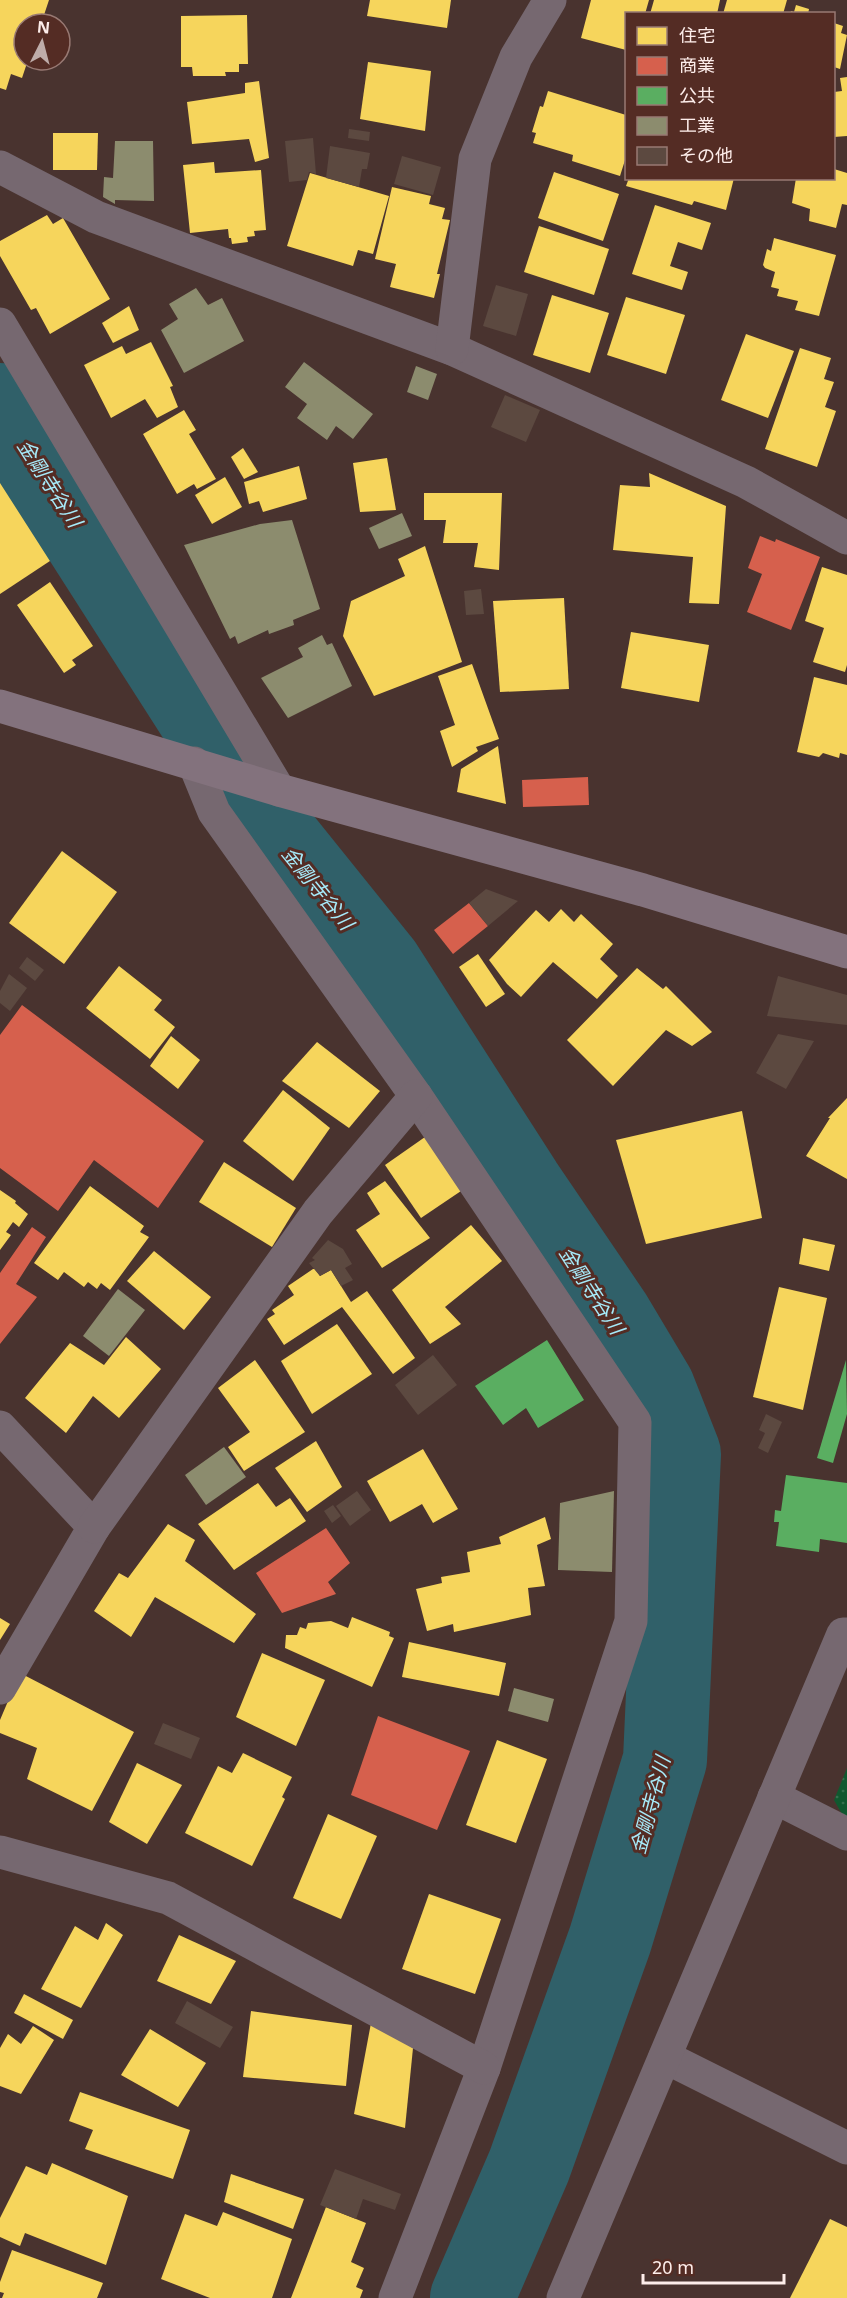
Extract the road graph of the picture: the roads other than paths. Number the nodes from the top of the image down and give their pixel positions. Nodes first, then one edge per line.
1 (550, 0) edge
2 (0, 167) edge
3 (0, 324) edge
4 (452, 349) junction
5 (847, 538) edge
6 (0, 706) edge
7 (194, 763) junction
8 (279, 790) junction
9 (847, 952) edge
10 (416, 1096) junction
11 (0, 1427) edge
12 (94, 1527) junction
13 (847, 1634) edge
14 (0, 1688) edge
15 (774, 1797) junction
16 (847, 1834) edge
17 (0, 1852) edge
18 (665, 2057) junction
19 (484, 2068) junction
20 (847, 2148) edge
21 (395, 2298) edge
22 (563, 2298) edge

1 - 4 street
2 - 4 street
3 - 8 street
4 - 5 street
6 - 7 street
7 - 8 street
7 - 10 street
8 - 9 street
10 - 12 street
10 - 19 street
11 - 12 street
12 - 14 street
13 - 15 street
15 - 16 street
15 - 18 street
17 - 19 street
18 - 20 street
18 - 22 street
19 - 21 street

